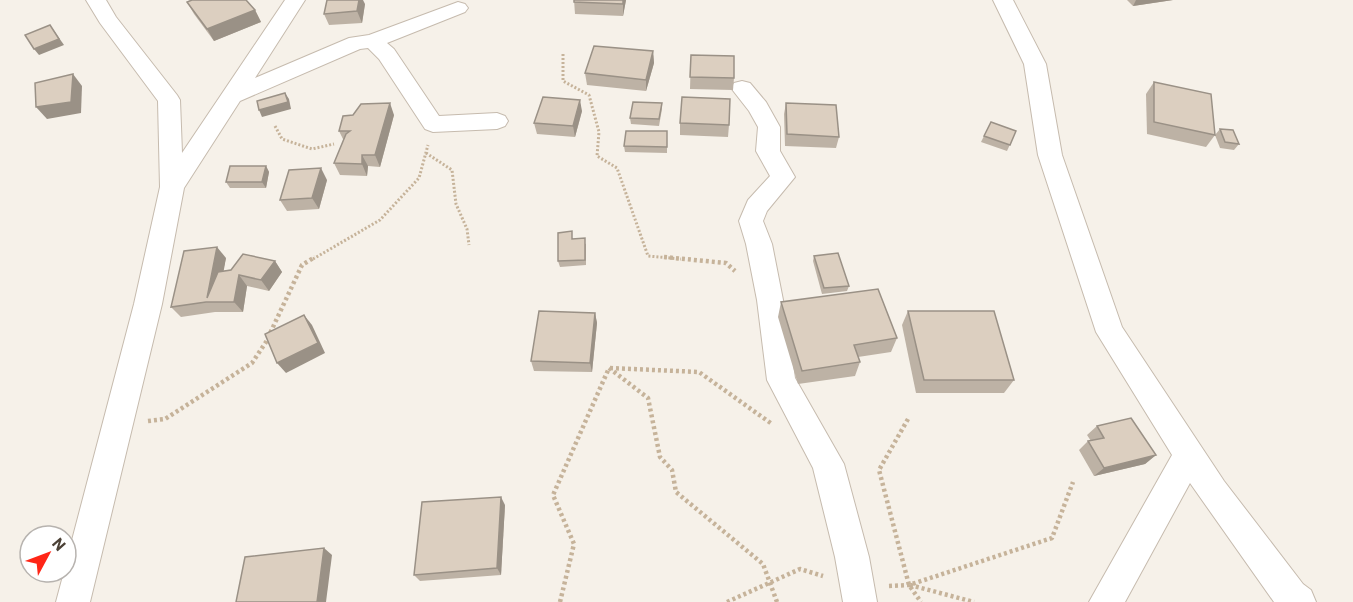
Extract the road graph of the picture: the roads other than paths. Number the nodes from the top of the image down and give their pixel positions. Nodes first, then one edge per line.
1 (96, 0) edge
2 (295, 0) edge
3 (1004, 0) edge
4 (458, 8) dead end
5 (372, 41) junction
6 (742, 88) dead end
7 (232, 96) junction
8 (497, 121) dead end
9 (172, 187) junction
10 (1189, 454) junction
11 (859, 595) edge
12 (73, 602) edge
13 (1106, 602) edge
14 (1299, 602) edge

1 - 9 street
2 - 7 street
3 - 10 street
4 - 5 street
5 - 7 street
5 - 8 street
6 - 11 street
7 - 9 street
9 - 12 street
10 - 13 street
10 - 14 street

